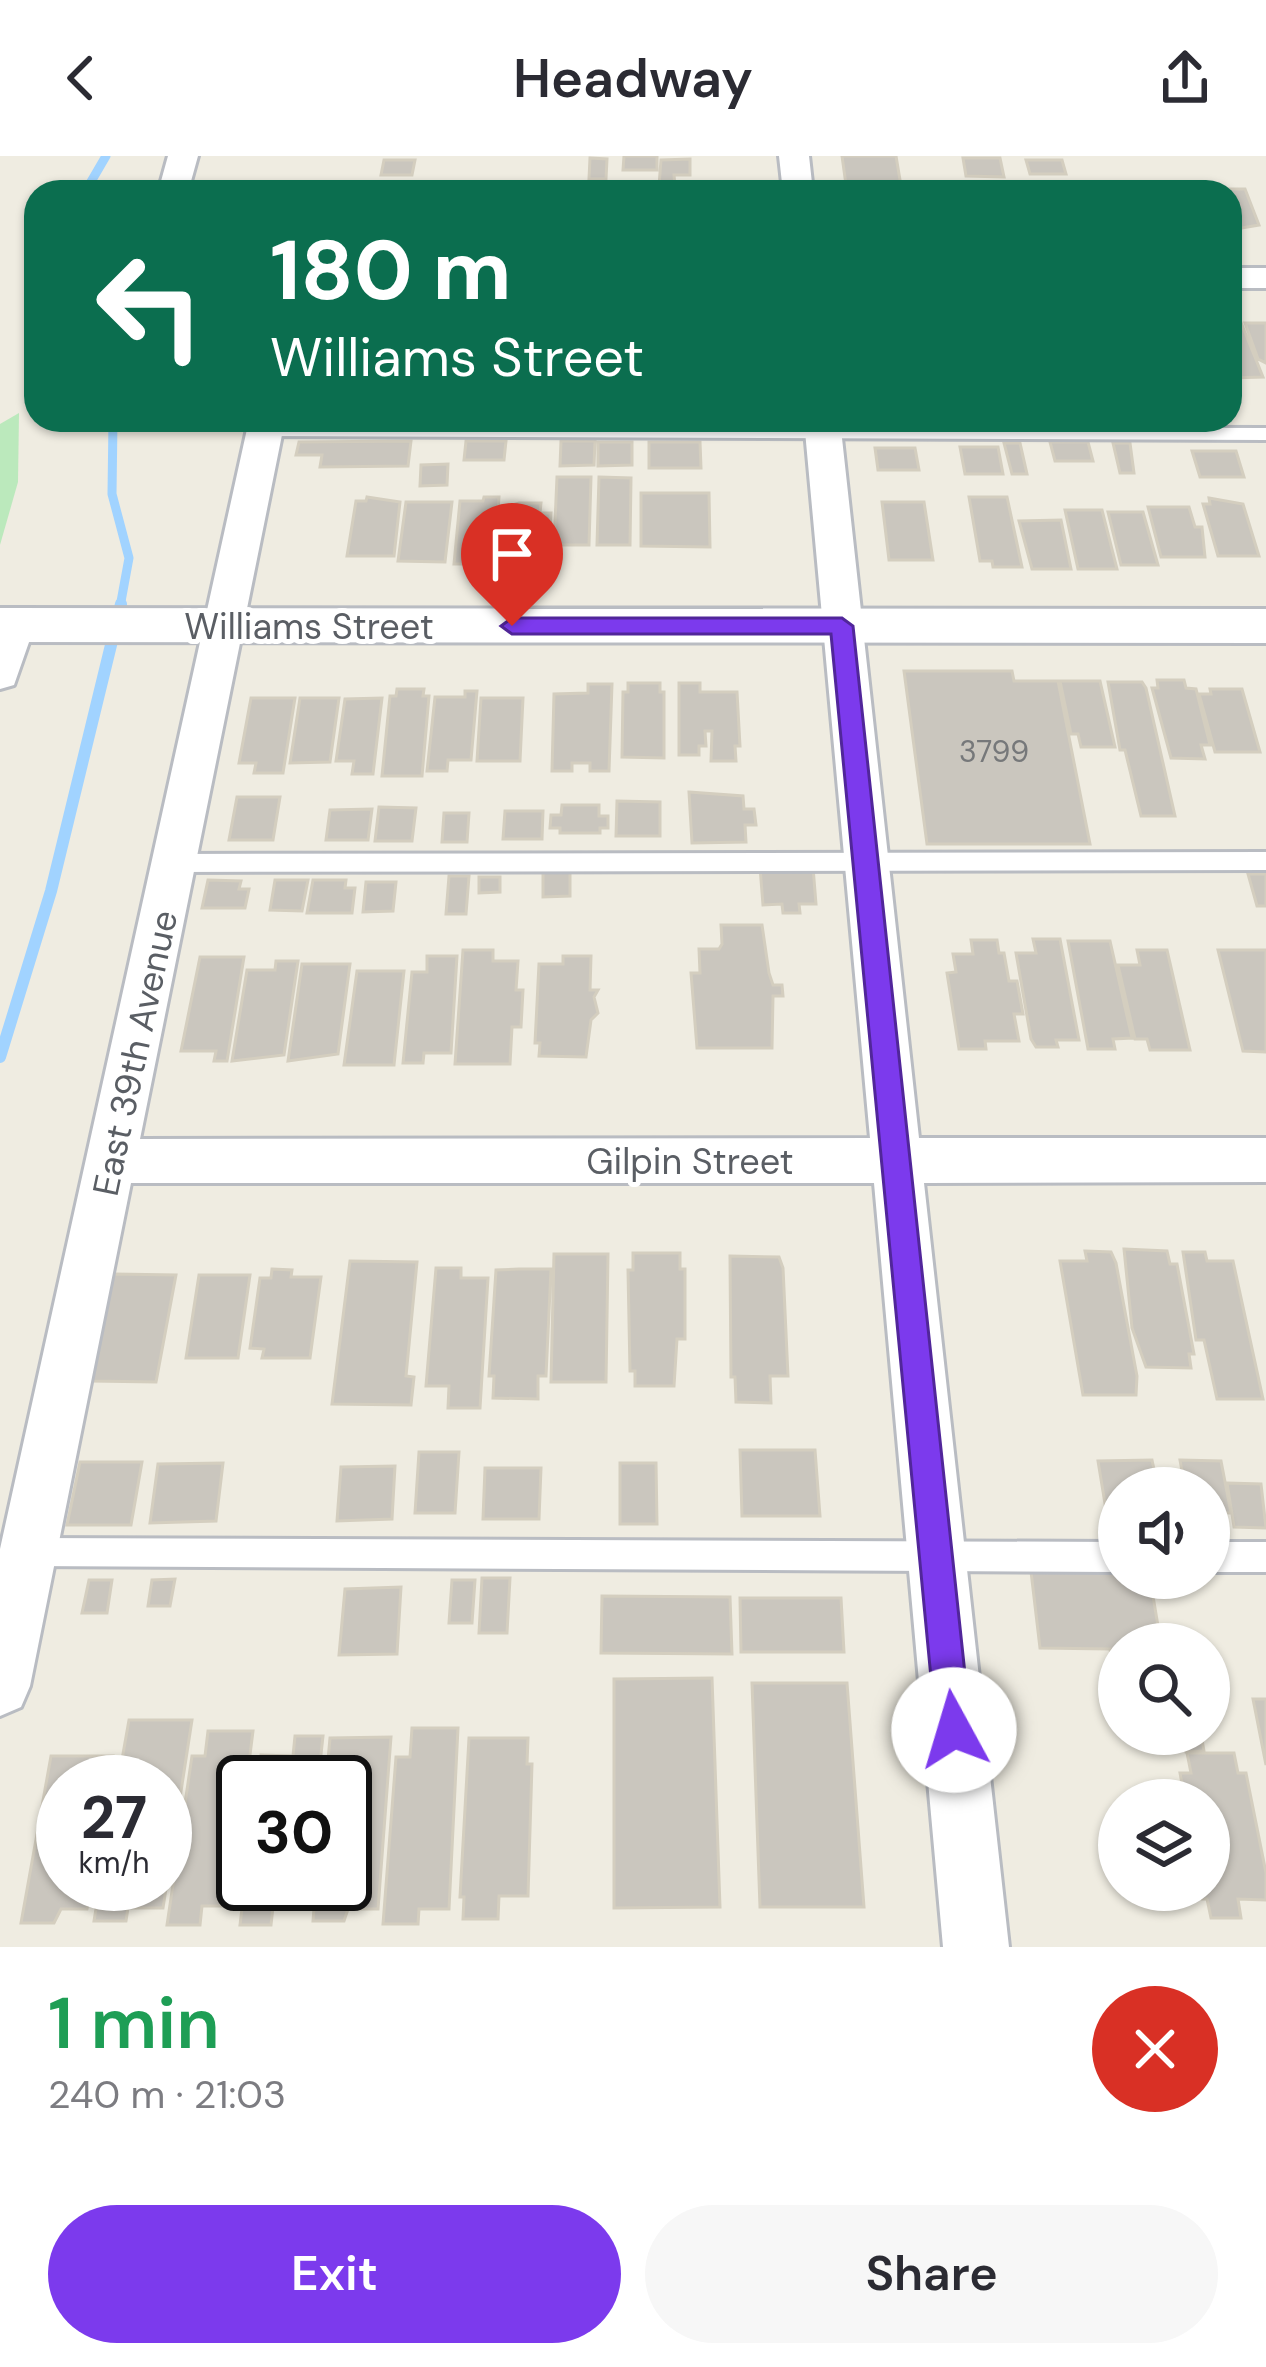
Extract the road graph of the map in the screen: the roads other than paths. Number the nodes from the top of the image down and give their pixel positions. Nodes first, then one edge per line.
1 (265, 432) edge
2 (823, 432) edge
3 (1139, 432) edge
4 (1266, 434) edge
5 (24, 625) edge
6 (224, 626) junction
7 (842, 626) junction
8 (1266, 626) edge
9 (0, 675) edge
10 (866, 861) junction
11 (1266, 862) edge
12 (174, 863) junction
13 (1266, 1160) edge
14 (114, 1161) junction
15 (897, 1161) junction
16 (28, 1552) junction
17 (936, 1557) junction
18 (1098, 1557) edge
19 (1230, 1557) edge
20 (1266, 1557) edge
21 (0, 1686) edge
22 (976, 1947) edge

1 - 6 street, East 39th Avenue
2 - 7 street
3 - 4 lane
5 - 6 street, Williams Street
5 - 9 street
6 - 7 street, Williams Street
6 - 12 street, East 39th Avenue
7 - 8 street, Williams Street
7 - 10 street
10 - 11 lane
10 - 12 lane
10 - 15 street
12 - 14 street, East 39th Avenue
13 - 15 street, Gilpin Street
14 - 15 street, Gilpin Street
14 - 16 street, East 39th Avenue
15 - 17 street
16 - 17 lane
16 - 21 street, East 39th Avenue
17 - 18 lane
17 - 22 street
19 - 20 lane

